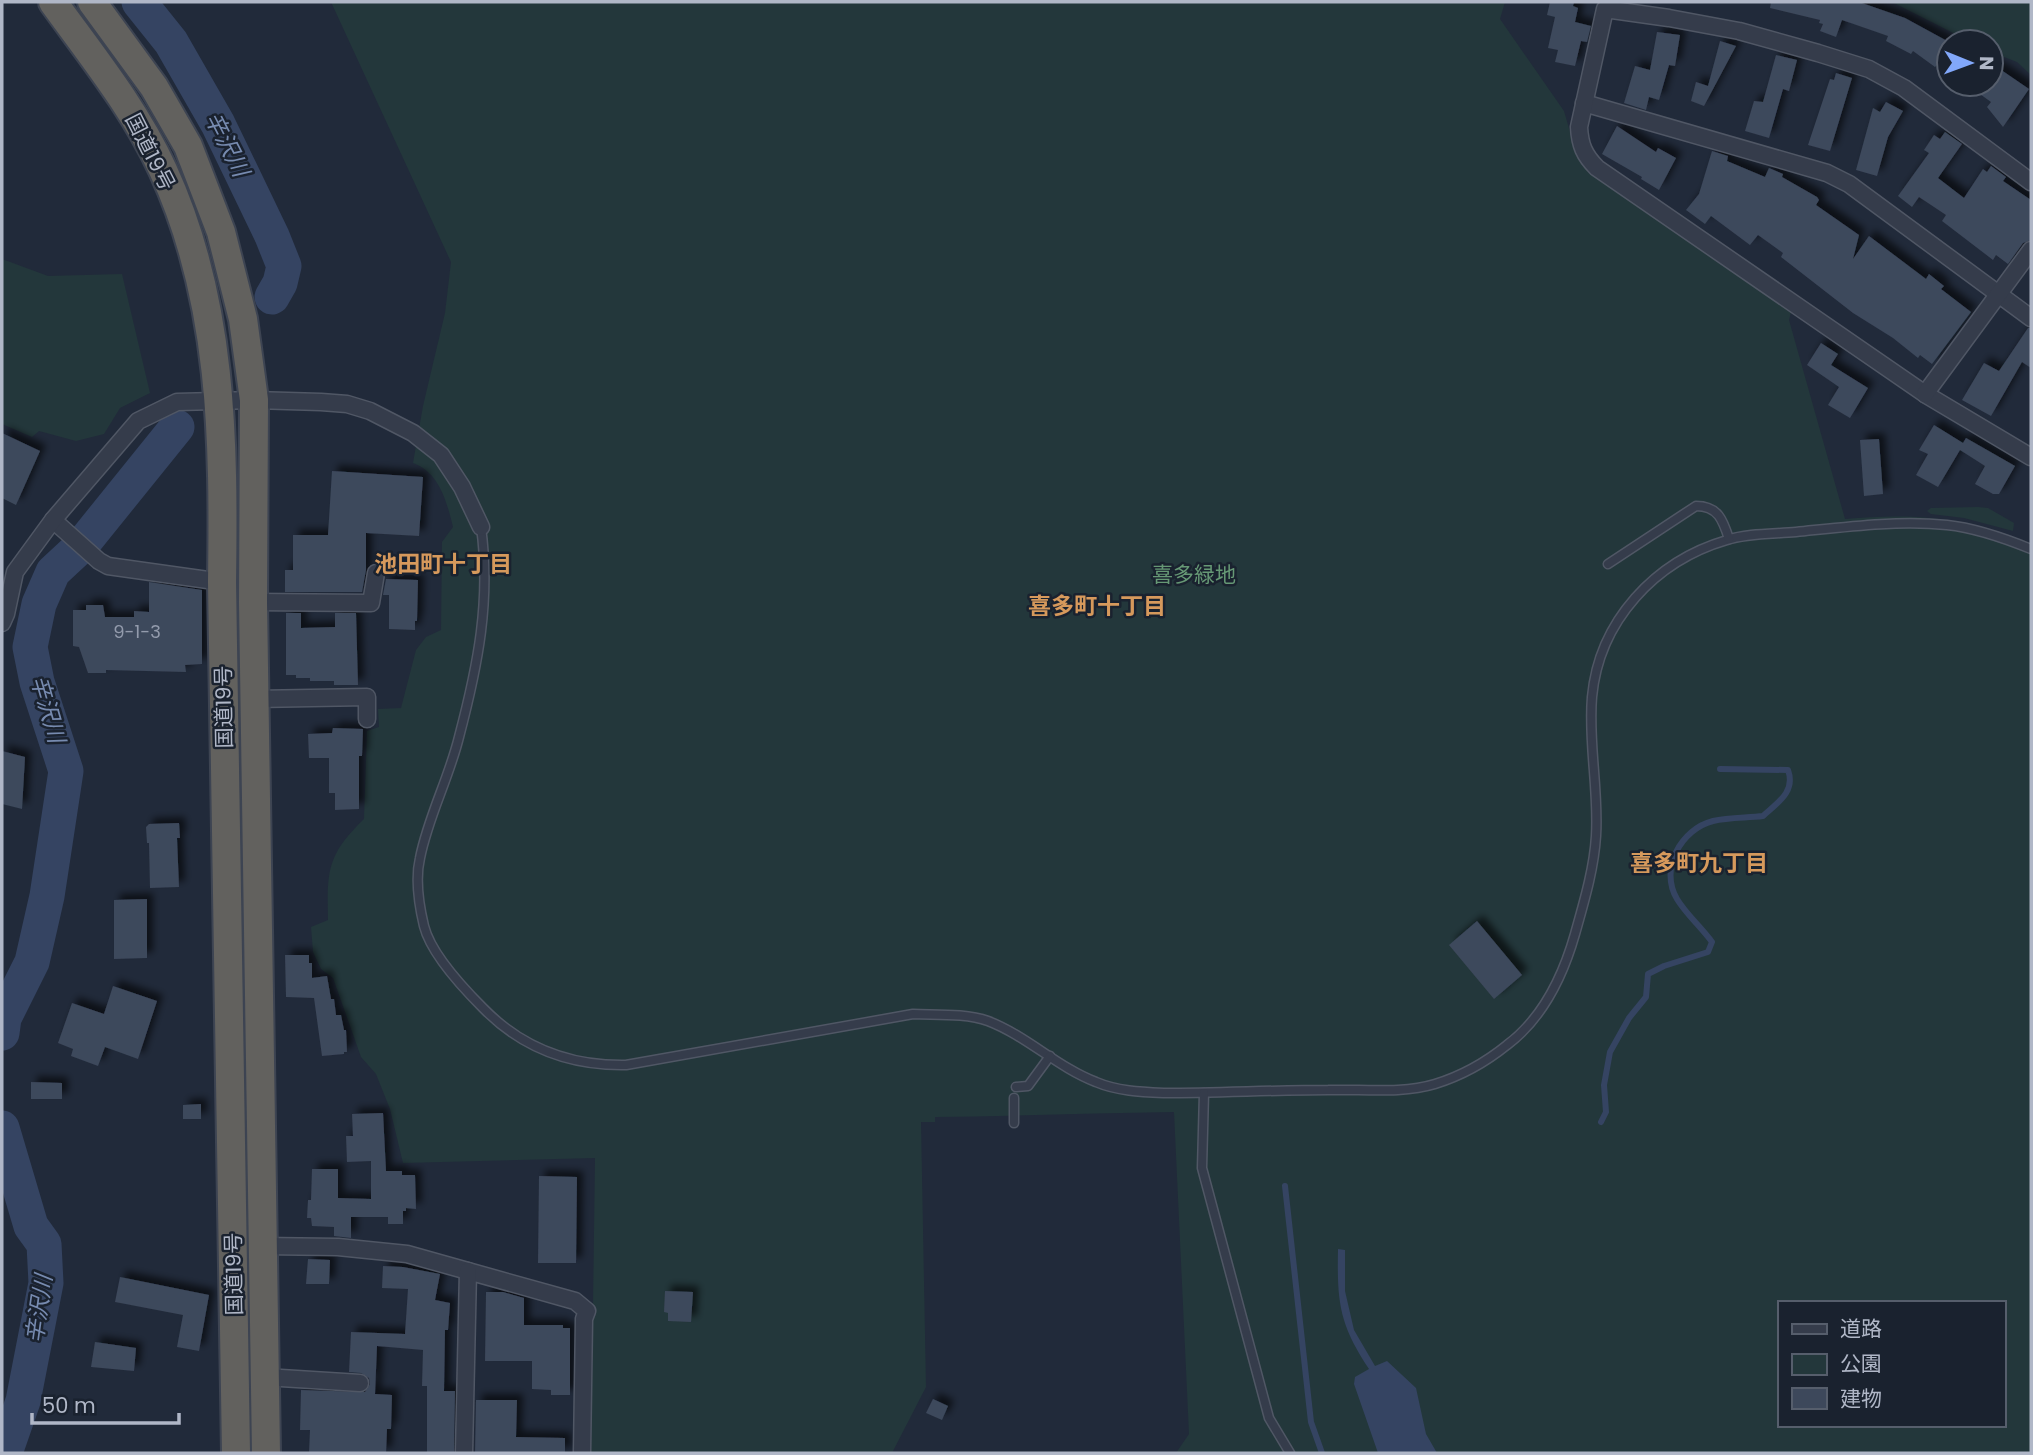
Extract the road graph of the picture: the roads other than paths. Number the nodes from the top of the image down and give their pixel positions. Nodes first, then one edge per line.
1 (53, 2) edge
2 (92, 2) edge
3 (1584, 103) junction
4 (2031, 182) edge
5 (2031, 250) edge
6 (1999, 295) junction
7 (2031, 318) edge
8 (1925, 394) junction
9 (254, 400) junction
10 (219, 401) junction
11 (2031, 457) edge
12 (52, 520) junction
13 (481, 527) joint
14 (1729, 539) junction
15 (2031, 549) edge
16 (1608, 564) dead end
17 (376, 573) dead end
18 (222, 582) junction
19 (253, 602) junction
20 (2, 623) edge
21 (255, 699) junction
22 (367, 719) dead end
23 (1051, 1056) junction
24 (1016, 1087) dead end
25 (1204, 1093) junction
26 (1014, 1098) dead end
27 (1014, 1123) dead end
28 (262, 1246) junction
29 (468, 1271) junction
30 (265, 1377) junction
31 (359, 1383) dead end
32 (236, 1453) edge
33 (266, 1453) edge
34 (464, 1453) edge
35 (582, 1453) edge
36 (1290, 1453) edge

1 - 10 highway, 国道19号
2 - 9 highway, 国道19号
3 - 4 street
3 - 6 street
3 - 8 street
5 - 6 street
6 - 7 street
6 - 8 street
8 - 11 street
9 - 10 street
9 - 13 street
9 - 19 highway, 国道19号
10 - 12 street
10 - 18 highway, 国道19号
12 - 18 street
12 - 20 street
13 - 23 lane
14 - 15 lane
14 - 16 lane
14 - 25 lane
17 - 19 street
18 - 32 highway, 国道19号
19 - 21 highway, 国道19号
21 - 22 street
21 - 28 highway, 国道19号
23 - 24 lane
23 - 25 lane
25 - 36 lane
26 - 27 lane
28 - 29 street
28 - 30 highway, 国道19号
29 - 34 street
29 - 35 street
30 - 31 street
30 - 33 highway, 国道19号

